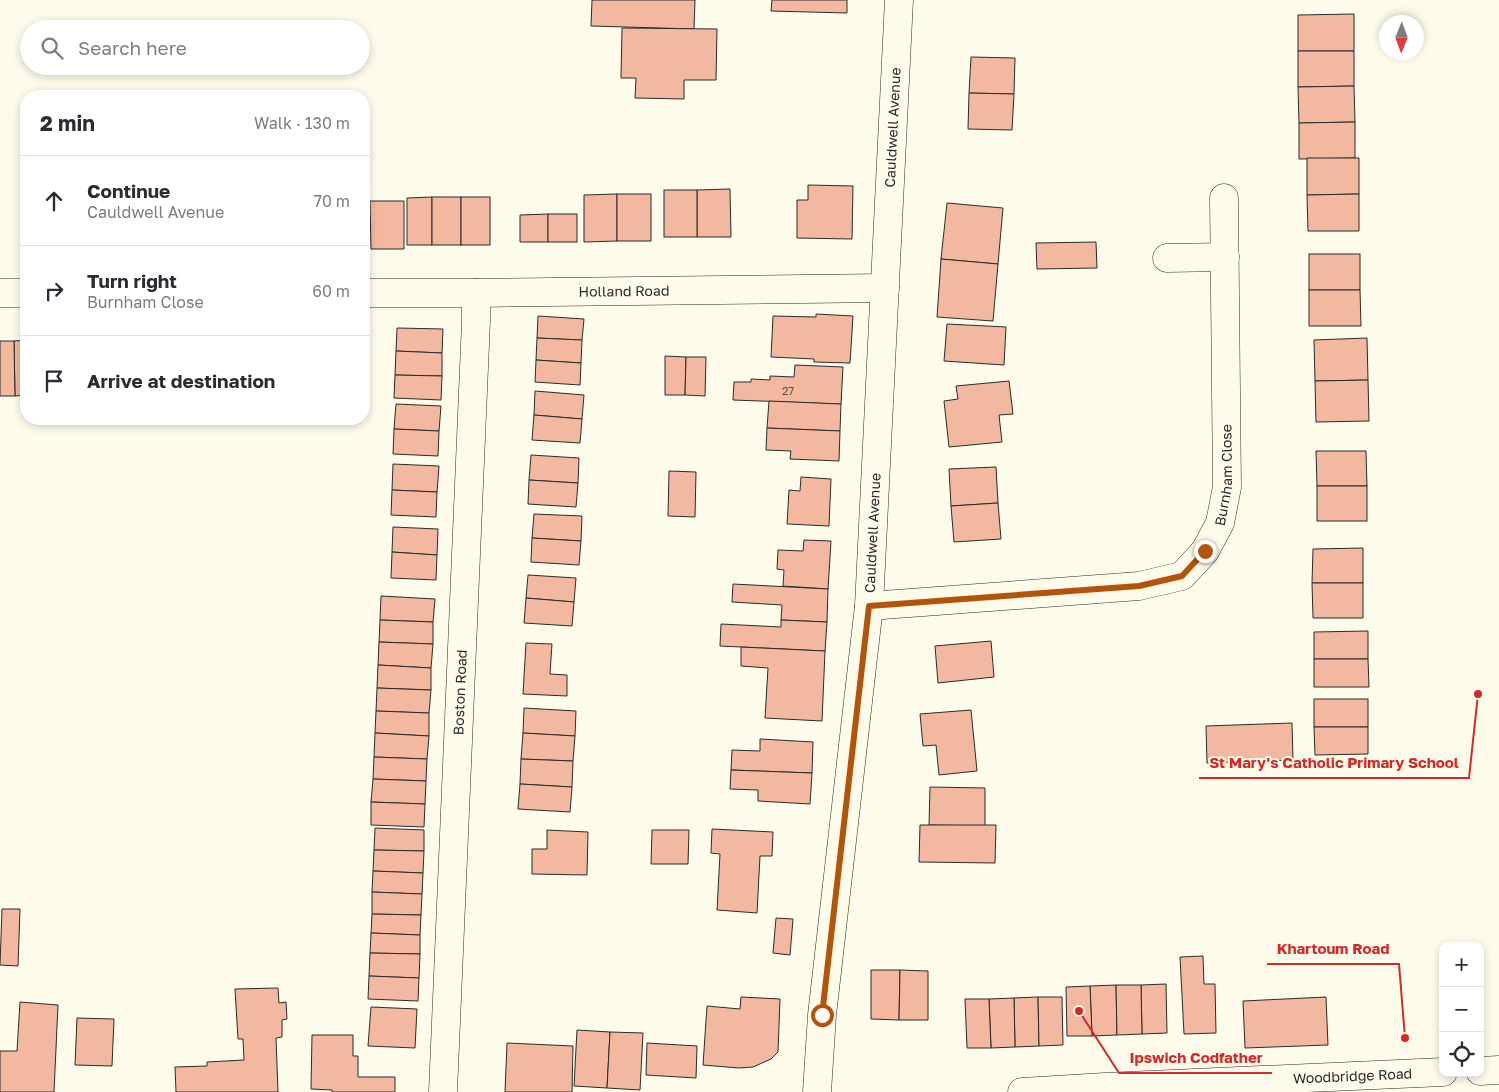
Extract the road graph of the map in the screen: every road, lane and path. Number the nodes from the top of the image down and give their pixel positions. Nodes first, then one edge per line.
1 (899, 0) edge
2 (1224, 198) dead end
3 (1224, 257) junction
4 (1167, 258) dead end
5 (884, 288) junction
6 (0, 292) edge
7 (20, 292) edge
8 (370, 293) edge
9 (476, 293) junction
10 (869, 606) junction
11 (1499, 1070) edge
12 (1484, 1071) edge
13 (1439, 1073) edge
14 (1355, 1084) edge
15 (443, 1092) edge
16 (816, 1092) edge
17 (1022, 1092) edge

1 - 5 street, Cauldwell Avenue
2 - 3 street, Burnham Close
3 - 4 street
3 - 10 street, Burnham Close
5 - 9 street, Holland Road
5 - 10 street, Cauldwell Avenue
6 - 7 street
8 - 9 street, Holland Road
9 - 15 street, Boston Road
10 - 16 street, Cauldwell Avenue
11 - 12 street
13 - 14 street, Woodbridge Road
14 - 17 street, Woodbridge Road

